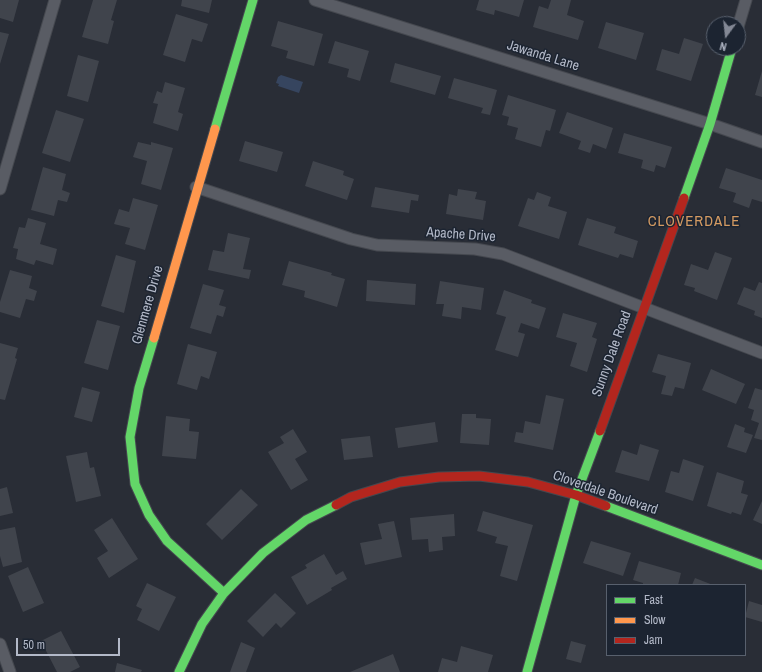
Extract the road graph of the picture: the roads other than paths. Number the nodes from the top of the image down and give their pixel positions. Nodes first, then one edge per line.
1 (55, 0) edge
2 (253, 0) edge
3 (314, 0) edge
4 (746, 0) edge
5 (741, 16) edge
6 (730, 56) edge
7 (710, 124) junction
8 (762, 142) edge
9 (196, 187) junction
10 (0, 189) edge
11 (645, 308) junction
12 (762, 353) edge
13 (576, 495) junction
14 (762, 564) edge
15 (224, 593) junction
16 (0, 644) edge
17 (10, 672) edge
18 (179, 672) edge
19 (527, 672) edge

1 - 10 street
2 - 9 street, Glenmere Drive
3 - 7 street, Jawanda Lane
4 - 5 street
6 - 7 street, Sunny Dale Road
7 - 8 street, Jawanda Lane
7 - 11 street, Sunny Dale Road
9 - 11 street, Apache Drive
9 - 15 street, Glenmere Drive
11 - 12 street, Apache Drive
11 - 13 street, Sunny Dale Road
13 - 14 street, Cloverdale Boulevard
13 - 15 street, Cloverdale Boulevard
13 - 19 street, Sunny Dale Road
15 - 18 street, Cloverdale Boulevard
16 - 17 street

